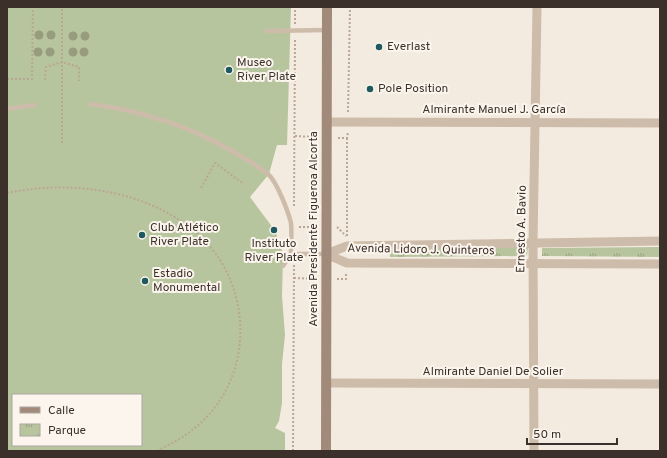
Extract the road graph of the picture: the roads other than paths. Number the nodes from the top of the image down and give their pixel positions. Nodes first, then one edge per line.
1 (327, 7) edge
2 (537, 7) edge
3 (327, 30) junction
4 (267, 31) dead end
5 (90, 104) dead end
6 (34, 105) dead end
7 (7, 109) edge
8 (327, 122) junction
9 (535, 122) junction
10 (660, 123) edge
11 (660, 242) edge
12 (533, 243) junction
13 (291, 254) junction
14 (326, 254) junction
15 (533, 263) junction
16 (660, 264) edge
17 (283, 266) dead end
18 (326, 383) junction
19 (534, 384) junction
20 (660, 384) edge
21 (326, 451) edge
22 (534, 451) edge

1 - 3 main road, Avenida Presidente Figueroa Alcorta
2 - 9 street, Ernesto A. Bavio
3 - 4 lane
3 - 8 main road, Avenida Presidente Figueroa Alcorta
5 - 13 lane
6 - 7 lane
8 - 9 street, Almirante Manuel J. García
8 - 14 main road, Avenida Presidente Figueroa Alcorta
9 - 10 street, Almirante Manuel J. García
9 - 12 street, Ernesto A. Bavio
11 - 12 street, Avenida Lidoro J. Quinteros
12 - 14 street, Avenida Lidoro J. Quinteros
12 - 15 street, Ernesto A. Bavio
13 - 14 lane
13 - 17 lane
14 - 15 street, Avenida Lidoro J. Quinteros
14 - 18 main road, Avenida Presidente Figueroa Alcorta
15 - 16 street, Avenida Lidoro J. Quinteros
15 - 19 street, Ernesto A. Bavio
18 - 19 street, Almirante Daniel De Solier
18 - 21 main road, Avenida Presidente Figueroa Alcorta
19 - 20 street, Almirante Daniel De Solier
19 - 22 street, Ernesto A. Bavio

